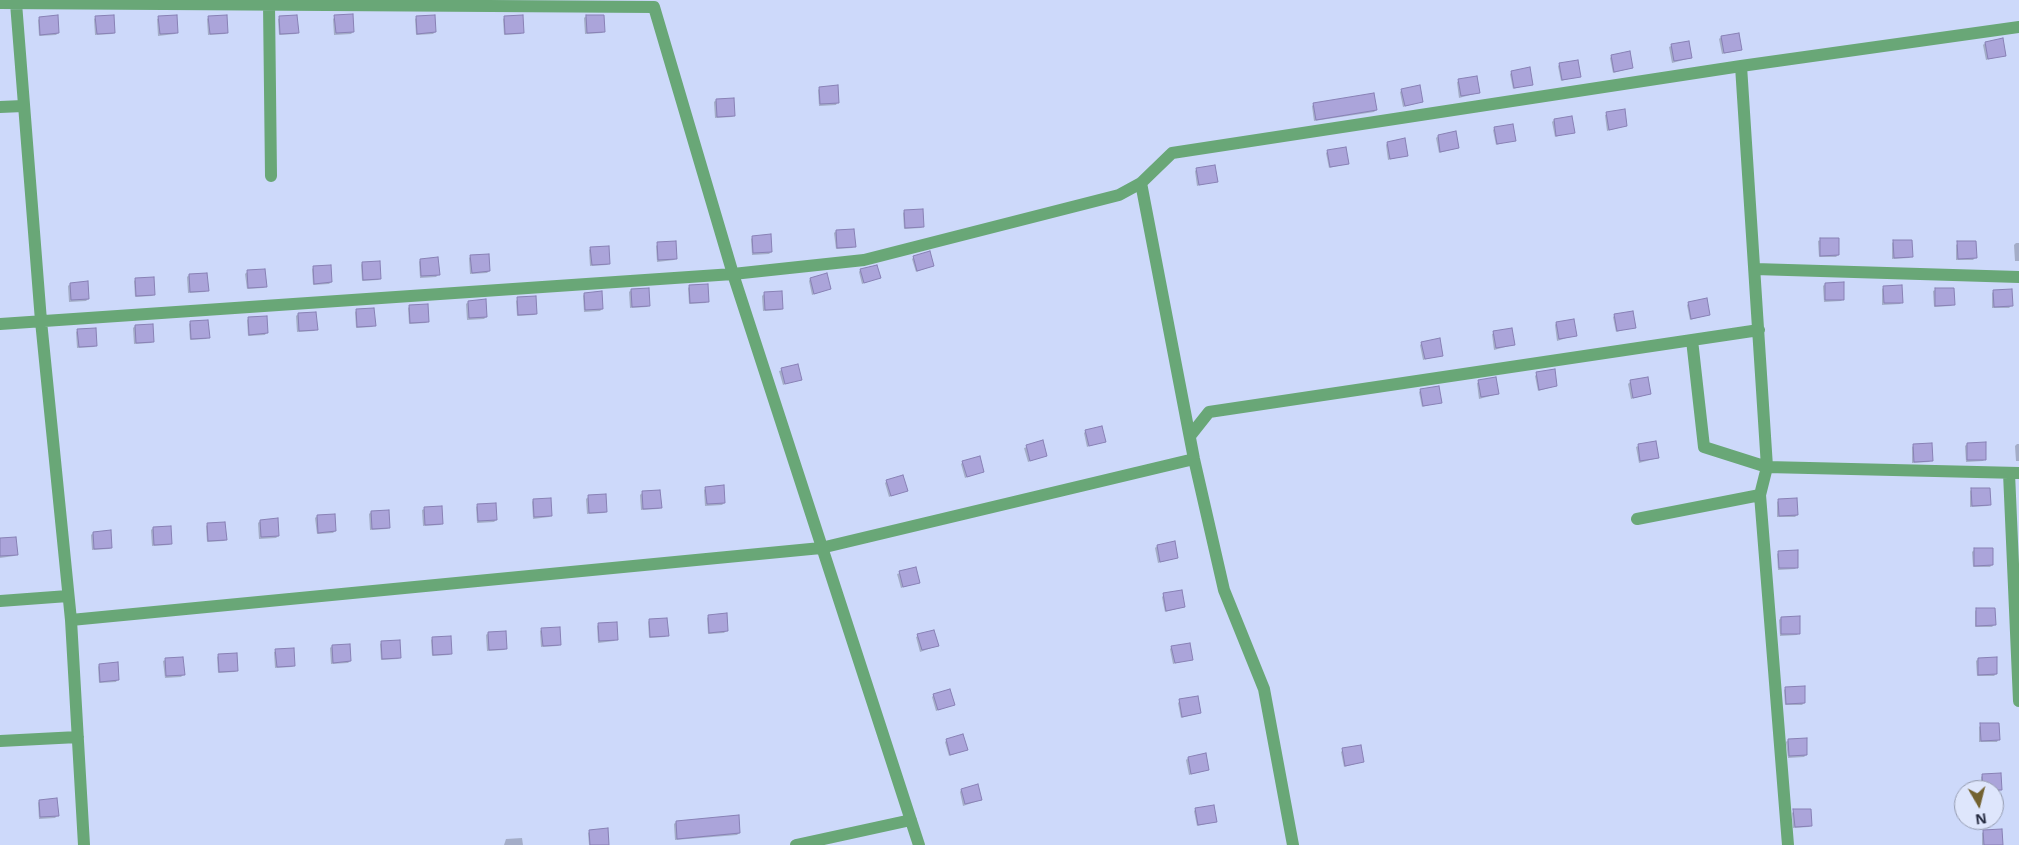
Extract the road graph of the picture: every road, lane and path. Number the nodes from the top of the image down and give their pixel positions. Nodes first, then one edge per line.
1 (0, 3) edge
2 (16, 3) junction
3 (269, 4) junction
4 (2019, 27) edge
5 (1741, 66) junction
6 (23, 106) junction
7 (0, 107) edge
8 (271, 176) dead end
9 (1141, 184) junction
10 (1755, 270) junction
11 (733, 274) junction
12 (2019, 277) edge
13 (41, 321) junction
14 (0, 324) edge
15 (1759, 330) junction
16 (1692, 340) junction
17 (1190, 436) junction
18 (1194, 459) junction
19 (1766, 467) junction
20 (2014, 473) edge
21 (1760, 495) junction
22 (1637, 519) dead end
23 (821, 548) junction
24 (68, 596) junction
25 (0, 601) edge
26 (71, 620) junction
27 (2018, 673) edge
28 (2019, 701) edge
29 (78, 737) junction
30 (0, 741) edge
31 (911, 820) junction
32 (84, 845) edge
33 (796, 845) edge
34 (920, 845) edge
35 (1292, 845) edge
36 (1788, 845) edge

1 - 2 street
2 - 3 street
2 - 6 street
3 - 8 street
3 - 11 street
4 - 5 street
5 - 9 street
5 - 10 street
6 - 7 street
6 - 13 street
9 - 11 street
9 - 17 street
10 - 12 street
10 - 15 street
11 - 13 street
11 - 23 street
13 - 14 street
13 - 24 street
15 - 16 street
15 - 19 street
16 - 17 street
16 - 19 street
17 - 18 street
18 - 23 street
18 - 35 street
19 - 20 street
19 - 21 street
20 - 27 street
21 - 22 street
21 - 36 street
23 - 26 street
23 - 31 street
24 - 25 street
24 - 26 street
26 - 29 street
27 - 28 street
29 - 30 street
29 - 32 street
31 - 33 street
31 - 34 street

